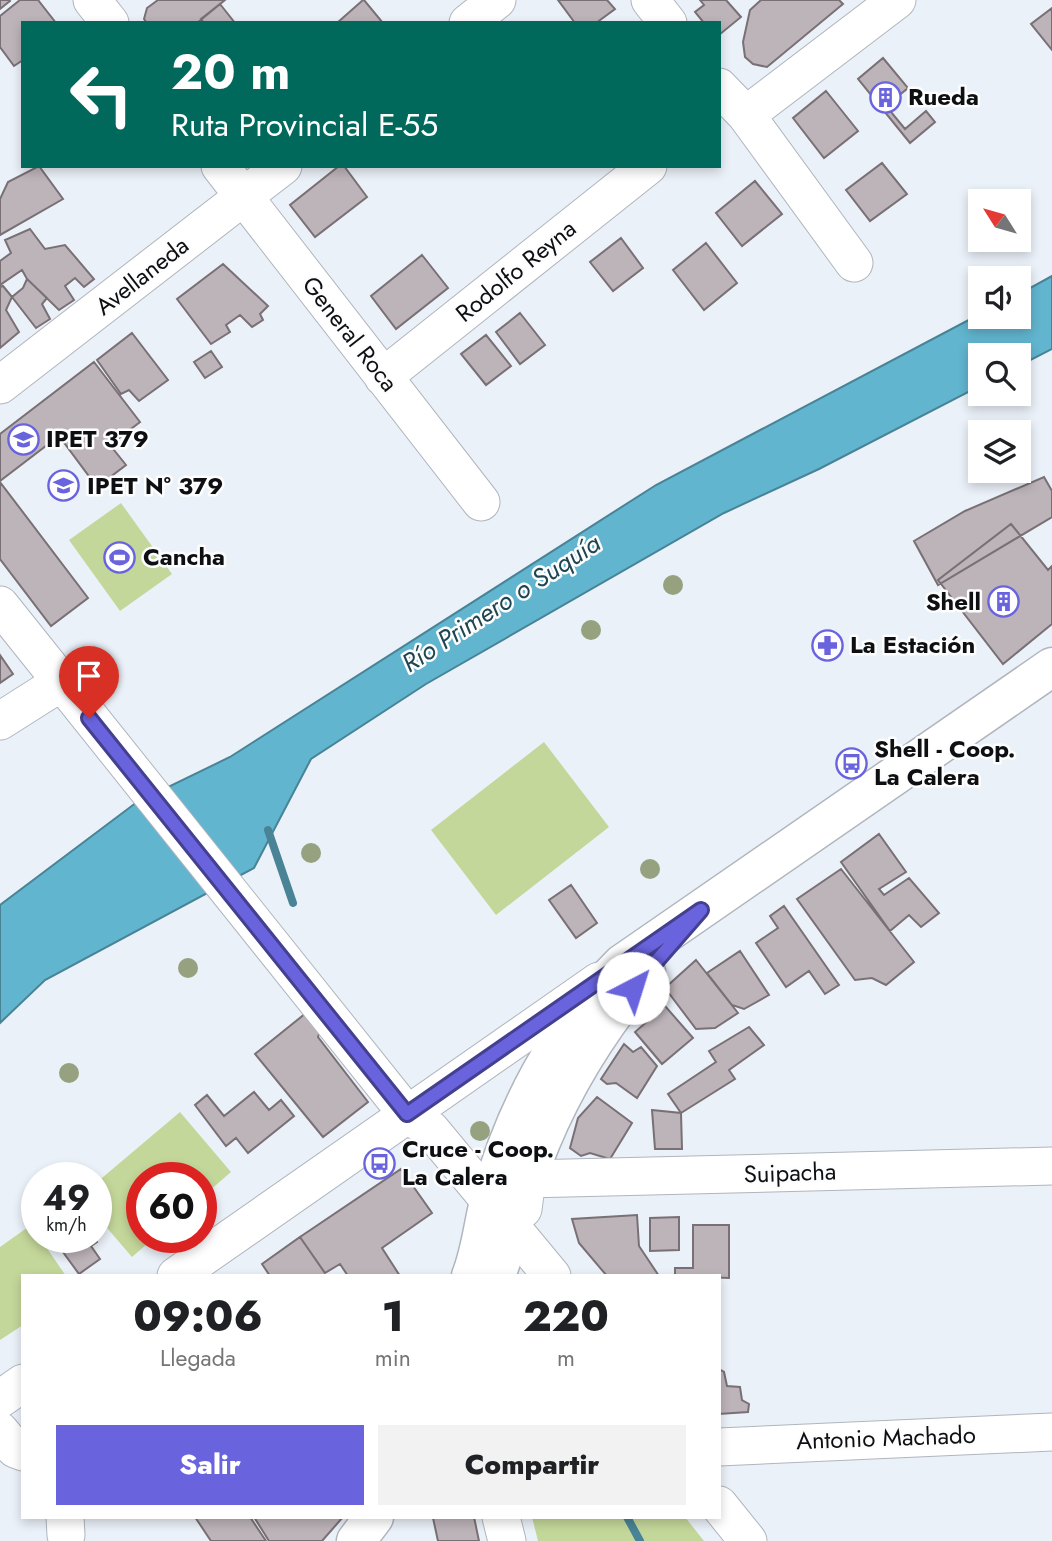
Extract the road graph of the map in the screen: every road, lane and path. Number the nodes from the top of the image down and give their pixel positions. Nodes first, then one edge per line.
1 (92, 0) edge
2 (497, 0) edge
3 (650, 0) edge
4 (897, 0) edge
5 (108, 21) edge
6 (471, 21) edge
7 (666, 21) edge
8 (729, 103) edge
9 (221, 168) edge
10 (280, 168) edge
11 (645, 168) edge
12 (243, 197) junction
13 (854, 263) dead end
14 (383, 377) junction
15 (0, 385) edge
16 (481, 502) dead end
17 (0, 606) edge
18 (1052, 667) edge
19 (60, 683) junction
20 (0, 721) edge
21 (701, 910) junction
22 (622, 964) junction
23 (407, 1114) junction
24 (1051, 1165) edge
25 (527, 1179) junction
26 (502, 1243) edge
27 (179, 1274) edge
28 (473, 1274) edge
29 (549, 1274) edge
30 (568, 1274) edge
31 (21, 1384) edge
32 (0, 1399) edge
33 (0, 1431) edge
34 (1052, 1432) edge
35 (721, 1447) edge
36 (21, 1451) edge
37 (721, 1507) edge
38 (372, 1519) edge
39 (502, 1519) edge
40 (356, 1541) edge
41 (507, 1541) edge
42 (748, 1541) edge

1 - 5 street
2 - 6 street
3 - 7 street
4 - 8 street
8 - 13 street
9 - 12 street, General Roca
10 - 12 street, Avellaneda
11 - 14 street, Rodolfo Reyna
12 - 14 street, General Roca
12 - 15 street, Avellaneda
14 - 16 street, General Roca
17 - 19 street
18 - 21 main road
19 - 20 street
19 - 23 street
21 - 22 main road
21 - 25 main road
22 - 23 street
22 - 26 main road
23 - 26 street
23 - 27 street
24 - 25 street, Suipacha
25 - 26 main road
25 - 30 street
26 - 28 main road
26 - 29 street
31 - 32 street
33 - 36 street
34 - 35 street, Antonio Machado
37 - 42 street
38 - 40 main road
39 - 41 street

